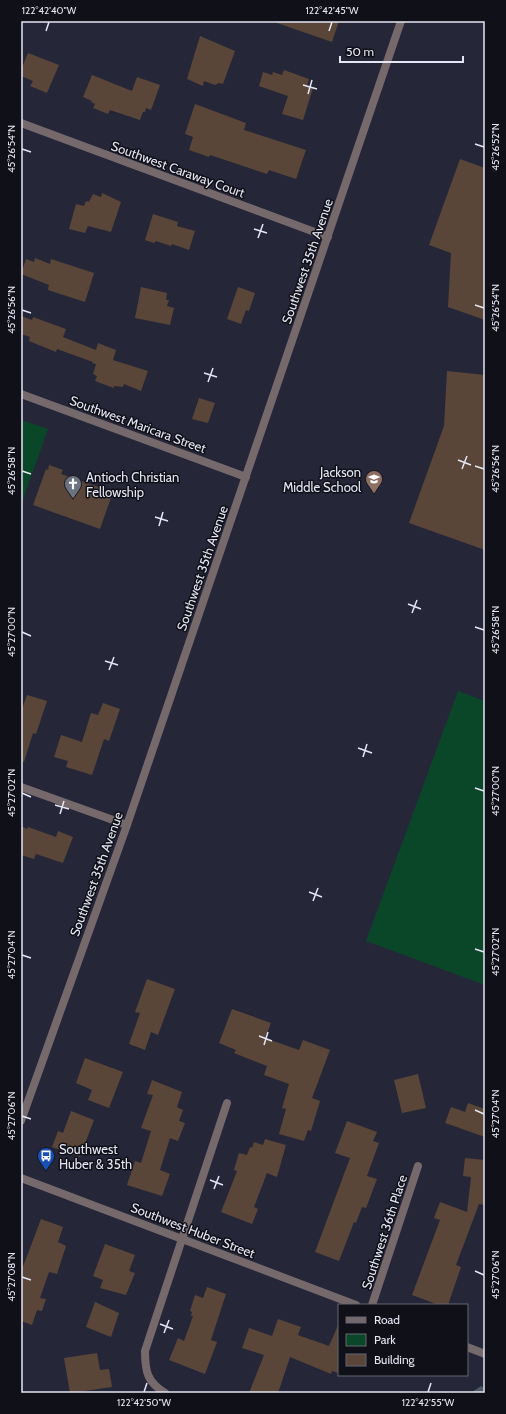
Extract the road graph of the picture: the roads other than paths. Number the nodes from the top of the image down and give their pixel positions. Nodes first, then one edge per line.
1 (401, 21) edge
2 (21, 123) edge
3 (328, 238) junction
4 (21, 394) edge
5 (246, 477) junction
6 (21, 787) edge
7 (126, 825) junction
8 (227, 1103) dead end
9 (21, 1121) edge
10 (418, 1166) dead end
11 (21, 1178) edge
12 (182, 1239) junction
13 (353, 1304) edge
14 (372, 1304) edge
15 (468, 1347) edge
16 (485, 1354) edge
17 (165, 1393) edge

1 - 3 street, Southwest 35th Avenue
2 - 3 street, Southwest Caraway Court
3 - 5 street, Southwest 35th Avenue
4 - 5 street, Southwest Maricara Street
5 - 7 street, Southwest 35th Avenue
6 - 7 street
7 - 9 street, Southwest 35th Avenue
8 - 12 street
10 - 14 street, Southwest 36th Place
11 - 12 street, Southwest Huber Street
12 - 13 street, Southwest Huber Street
12 - 17 street
15 - 16 street

